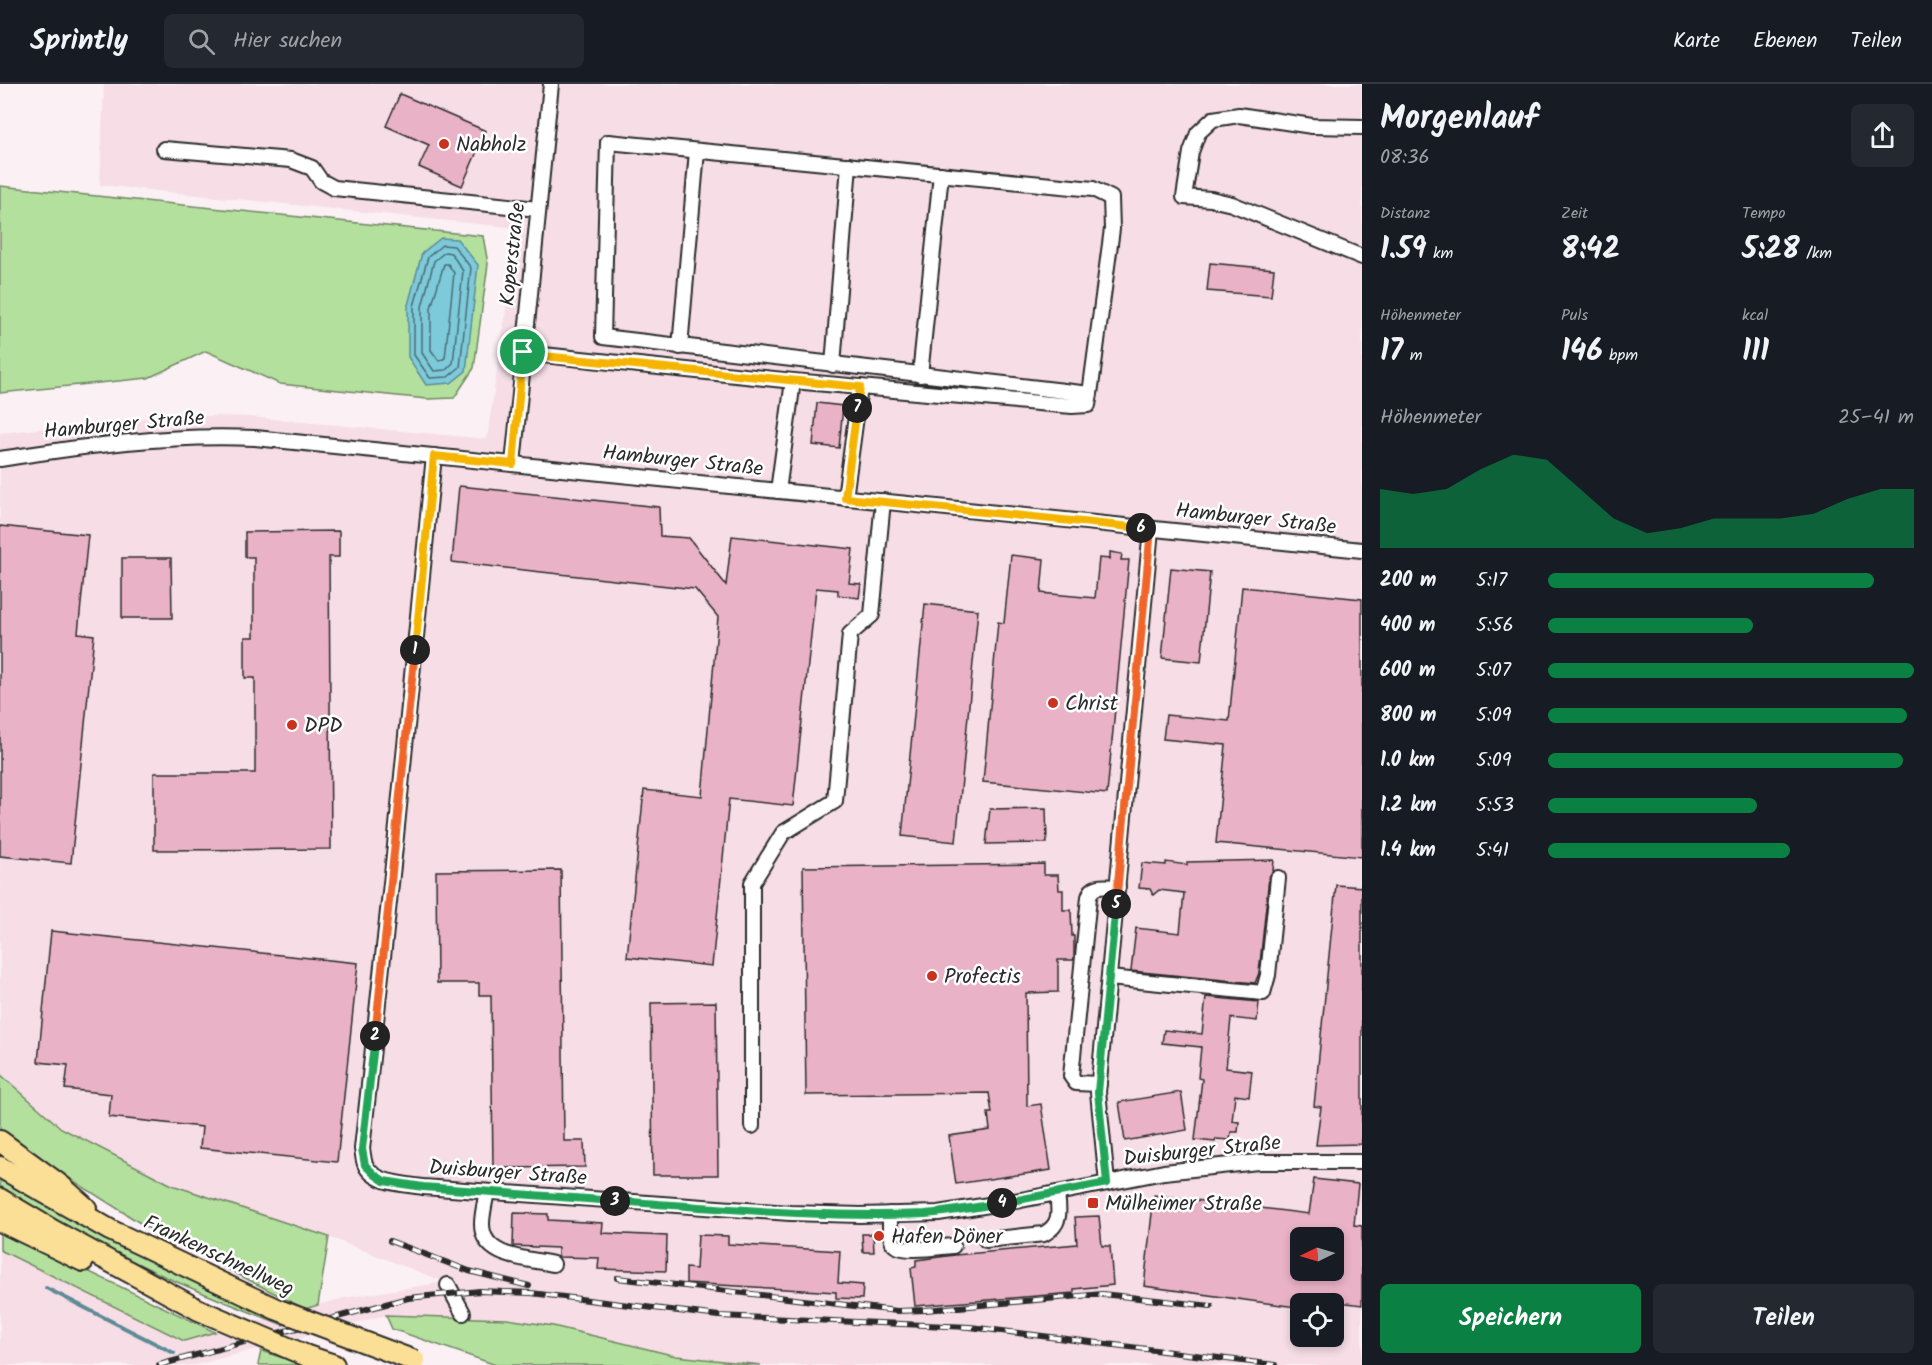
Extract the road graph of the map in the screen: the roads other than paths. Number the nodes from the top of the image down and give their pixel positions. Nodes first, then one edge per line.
1 (551, 84) edge
2 (1362, 127) edge
3 (164, 149) dead end
4 (697, 151) junction
5 (849, 165) junction
6 (941, 174) junction
7 (538, 208) junction
8 (1362, 257) edge
9 (680, 346) junction
10 (523, 352) junction
11 (833, 365) junction
12 (920, 375) junction
13 (793, 381) junction
14 (860, 387) junction
15 (1090, 394) junction
16 (434, 456) junction
17 (0, 459) edge
18 (513, 464) junction
19 (778, 491) junction
20 (845, 498) junction
21 (883, 501) junction
22 (1151, 529) junction
23 (1362, 550) edge
24 (1278, 878) dead end
25 (1118, 887) junction
26 (1109, 978) junction
27 (1099, 1084) junction
28 (752, 1126) dead end
29 (0, 1141) edge
30 (1362, 1162) edge
31 (0, 1167) edge
32 (1107, 1183) junction
33 (487, 1192) junction
34 (1057, 1193) junction
35 (0, 1199) edge
36 (890, 1214) junction
37 (0, 1221) edge
38 (110, 1230) junction
39 (986, 1240) dead end
40 (953, 1246) dead end
41 (553, 1264) dead end
42 (448, 1285) dead end
43 (177, 1299) junction
44 (464, 1313) dead end
45 (421, 1363) edge
46 (334, 1365) edge

1 - 7 street, Koperstraße
2 - 8 street
3 - 7 street
4 - 5 street
4 - 9 street
4 - 9 street
5 - 6 street
5 - 11 street
6 - 12 street
6 - 15 street
7 - 10 street, Koperstraße
9 - 11 street
10 - 13 street
10 - 18 street, Koperstraße
11 - 12 street
12 - 15 street
13 - 14 street
13 - 19 street
14 - 15 street
14 - 20 street
16 - 17 street, Hamburger Straße
16 - 18 street, Hamburger Straße
16 - 33 street, Duisburger Straße
18 - 19 street, Hamburger Straße
19 - 20 street, Hamburger Straße
20 - 21 street, Hamburger Straße
21 - 22 street, Hamburger Straße
21 - 28 street
22 - 23 street, Hamburger Straße
22 - 25 street
24 - 26 street
25 - 26 street
25 - 27 street
26 - 27 street
27 - 32 street
29 - 38 highway
30 - 32 street, Duisburger Straße
31 - 38 highway, Frankenschnellweg
32 - 34 street, Duisburger Straße
33 - 36 street, Duisburger Straße
33 - 41 street
34 - 36 street, Duisburger Straße
34 - 39 street
35 - 43 highway
36 - 40 street
37 - 43 highway
38 - 45 highway, Frankenschnellweg, bridge
42 - 44 street
43 - 46 highway, bridge

